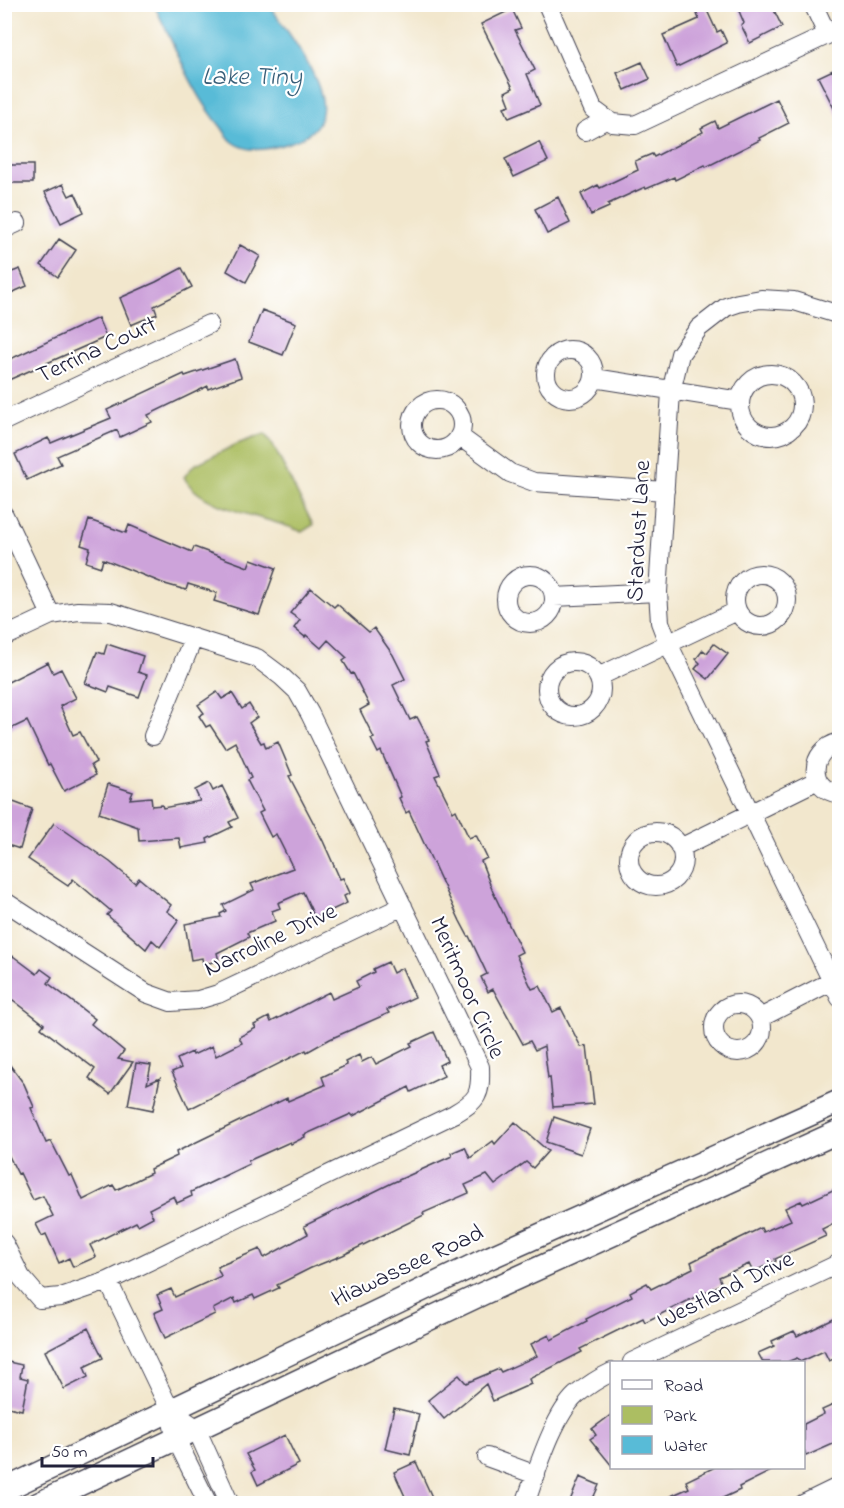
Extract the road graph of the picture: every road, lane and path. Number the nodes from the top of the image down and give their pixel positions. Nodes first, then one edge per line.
1 (547, 4) edge
2 (813, 4) edge
3 (833, 31) edge
4 (607, 119) junction
5 (585, 131) dead end
6 (840, 315) edge
7 (209, 324) dead end
8 (594, 378) dead end
9 (671, 392) junction
10 (740, 401) dead end
11 (4, 421) edge
12 (459, 436) dead end
13 (665, 491) junction
14 (4, 515) edge
15 (658, 592) junction
16 (554, 597) dead end
17 (737, 611) dead end
18 (51, 615) junction
19 (4, 637) edge
20 (193, 639) junction
21 (668, 643) junction
22 (598, 677) dead end
23 (153, 736) dead end
24 (840, 741) edge
25 (818, 780) junction
26 (840, 794) edge
27 (751, 814) junction
28 (680, 848) dead end
29 (4, 901) edge
30 (403, 906) junction
31 (835, 979) edge
32 (840, 998) edge
33 (760, 1018) dead end
34 (840, 1101) edge
35 (840, 1131) edge
36 (4, 1243) edge
37 (840, 1263) edge
38 (108, 1281) junction
39 (634, 1361) edge
40 (610, 1373) edge
41 (171, 1410) junction
42 (196, 1428) junction
43 (175, 1437) junction
44 (487, 1457) dead end
45 (536, 1475) junction
46 (840, 1486) edge
47 (4, 1490) edge
48 (38, 1503) edge
49 (208, 1503) edge
50 (230, 1503) edge
51 (525, 1503) edge
52 (803, 1503) edge

1 - 4 street
2 - 3 street
3 - 4 street
4 - 5 street
6 - 9 street, Stardust Lane
7 - 11 street, Terrina Court
8 - 9 street
9 - 10 street
9 - 13 street, Stardust Lane
12 - 13 street
13 - 15 street, Stardust Lane
14 - 18 street
15 - 16 street
15 - 21 street, Stardust Lane
17 - 21 street
18 - 19 street, Meritmoor Circle
18 - 20 street, Meritmoor Circle
20 - 23 street
20 - 30 street, Meritmoor Circle
21 - 22 street
21 - 27 street, Stardust Lane
24 - 25 street
25 - 26 street
25 - 27 street
27 - 28 street
27 - 31 street, Stardust Lane
29 - 30 street, Narroline Drive
30 - 38 street, Meritmoor Circle
31 - 32 street, Stardust Lane
31 - 33 street
34 - 41 street, Hiawassee Road
35 - 42 street
36 - 38 street, Meritmoor Circle
37 - 39 street, Westland Drive
38 - 41 street
40 - 45 street
41 - 42 street
41 - 43 street
41 - 47 street, Hiawassee Road
42 - 43 street
42 - 50 street
43 - 48 street
43 - 49 street
44 - 45 street
45 - 51 street
46 - 52 street

